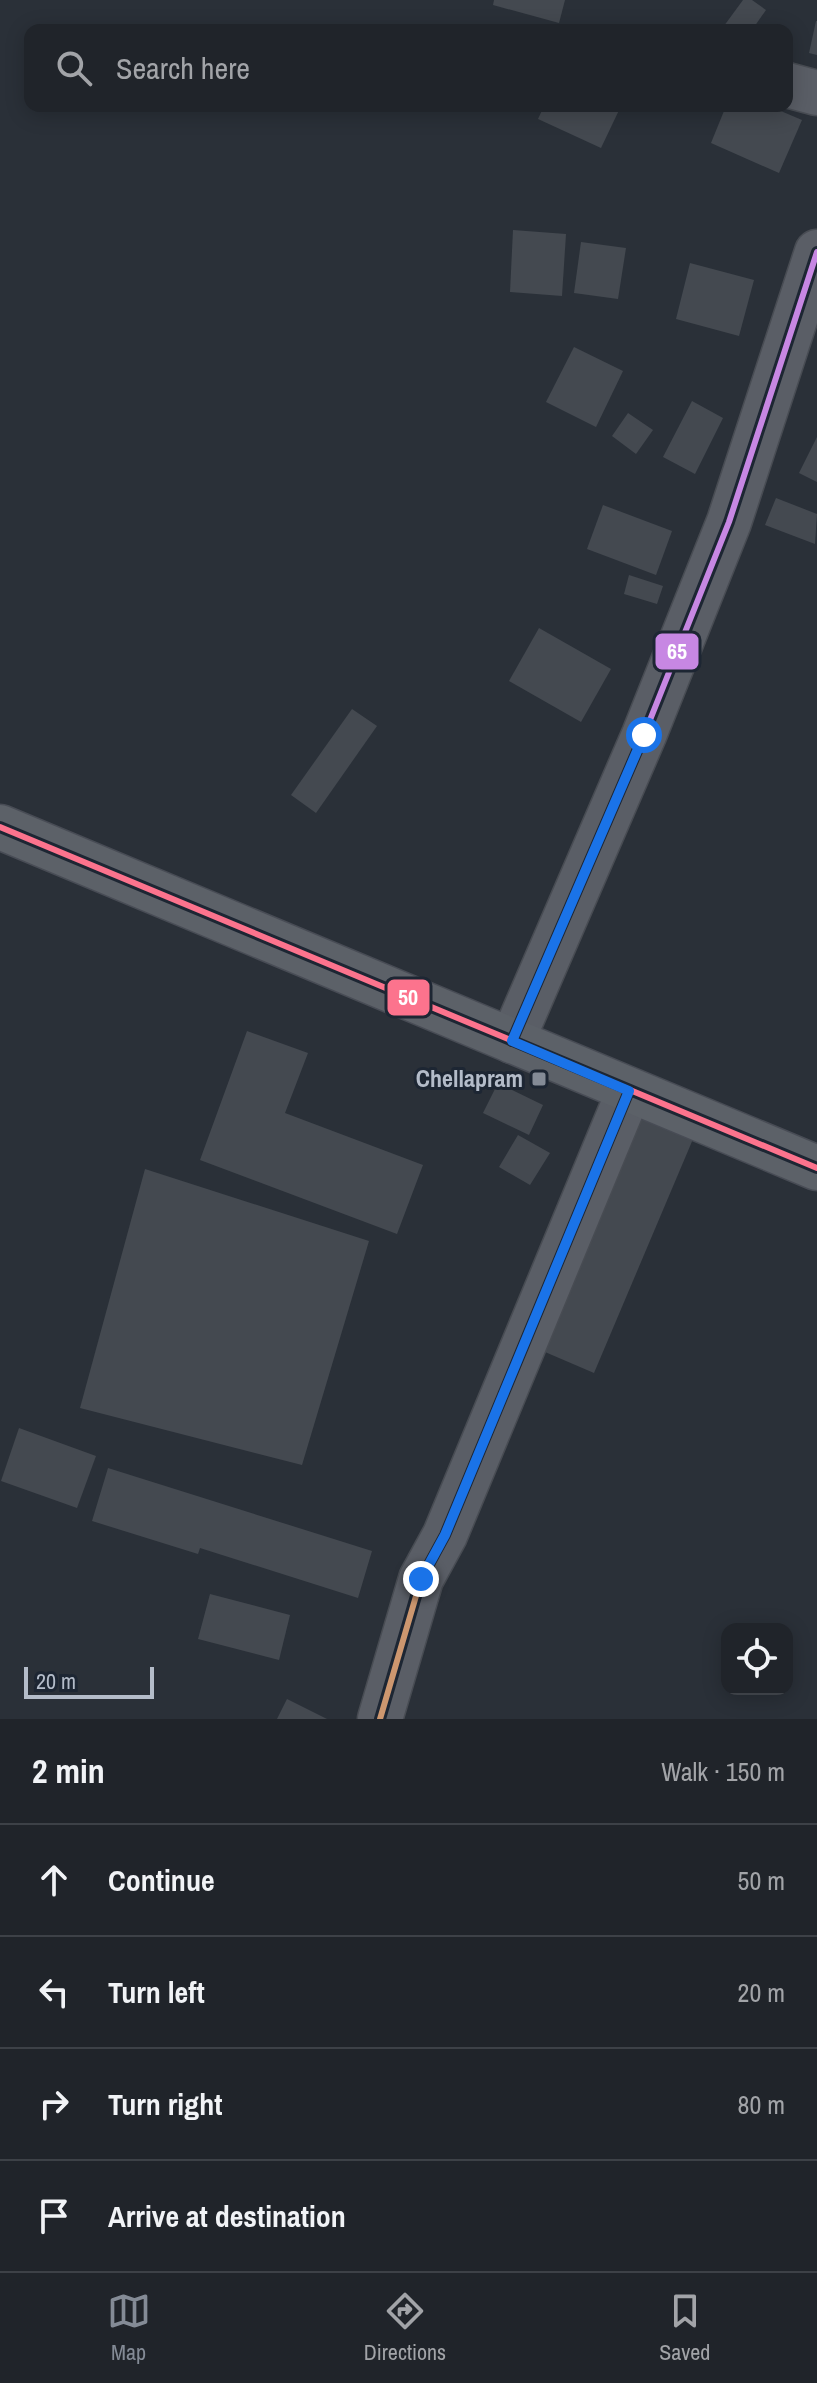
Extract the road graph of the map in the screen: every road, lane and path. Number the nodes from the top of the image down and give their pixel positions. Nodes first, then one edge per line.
1 (793, 87) edge
2 (817, 93) edge
3 (817, 252) edge
4 (0, 827) edge
5 (512, 1041) junction
6 (629, 1091) junction
7 (817, 1168) edge
8 (380, 1719) edge

1 - 2 street
3 - 5 street
4 - 5 main road
5 - 6 main road
6 - 7 main road
6 - 8 street

